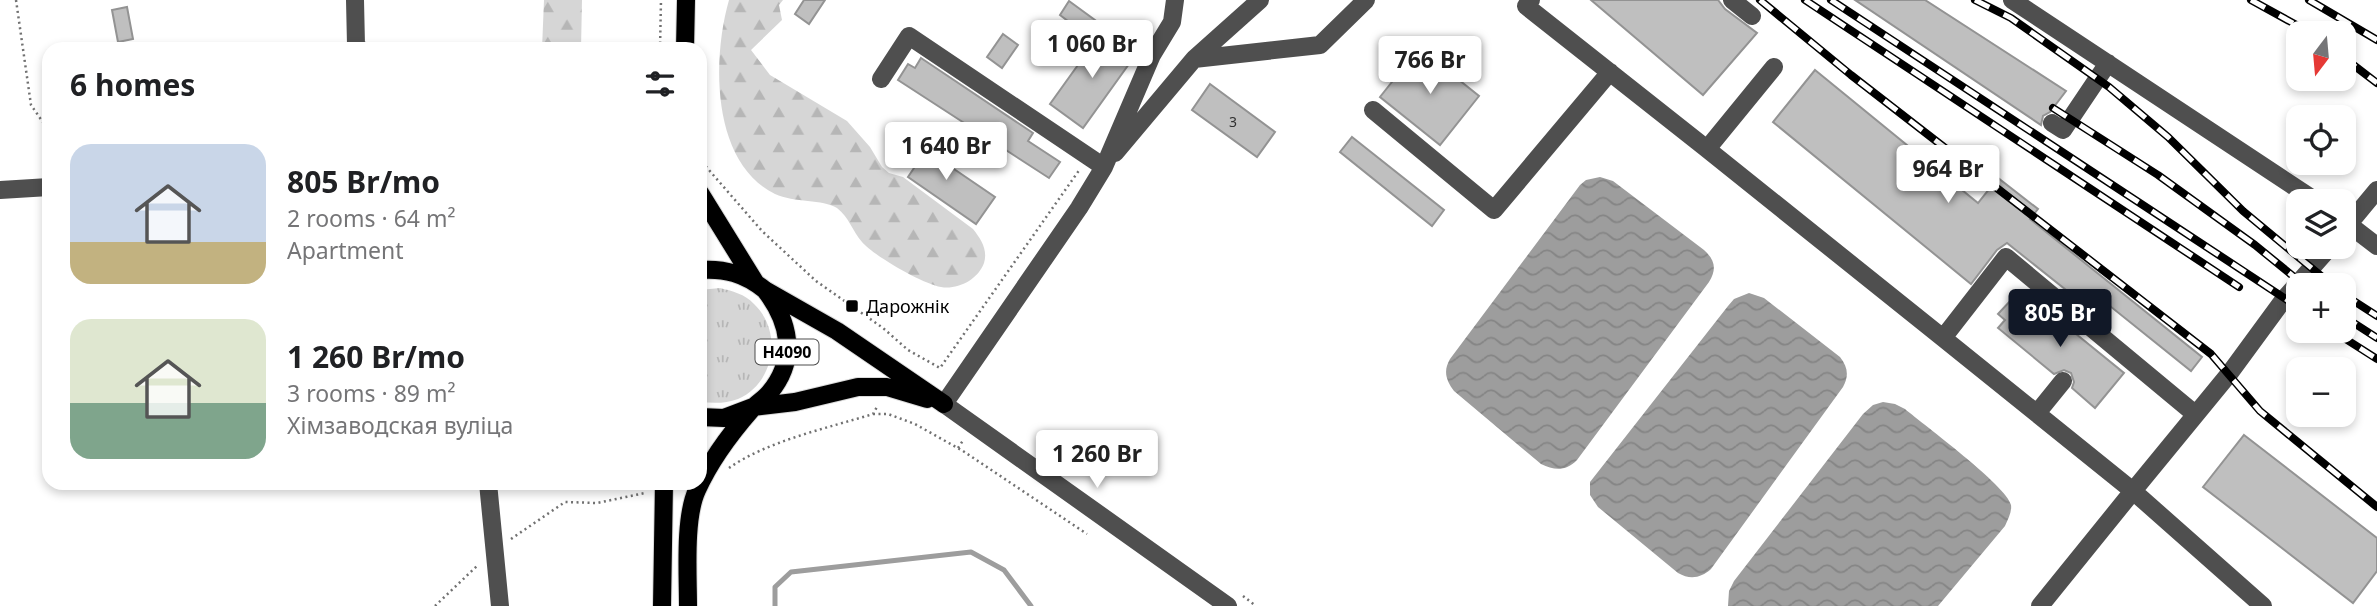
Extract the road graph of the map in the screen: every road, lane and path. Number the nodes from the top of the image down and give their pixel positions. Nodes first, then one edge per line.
1 (16, 0) edge
2 (355, 0) edge
3 (661, 0) edge
4 (686, 0) edge
5 (1175, 0) edge
6 (1261, 0) edge
7 (1366, 0) edge
8 (1531, 0) edge
9 (1732, 0) edge
10 (2012, 0) edge
11 (1752, 16) dead end
12 (356, 42) edge
13 (660, 42) edge
14 (685, 42) edge
15 (1194, 59) junction
16 (2108, 63) junction
17 (1774, 67) dead end
18 (1610, 72) junction
19 (881, 79) dead end
20 (1373, 110) dead end
21 (42, 121) edge
22 (2052, 123) dead end
23 (1707, 149) junction
24 (1096, 162) junction
25 (707, 168) edge
26 (42, 187) edge
27 (2298, 189) edge
28 (0, 190) edge
29 (2377, 190) edge
30 (707, 204) edge
31 (2356, 213) edge
32 (2356, 232) edge
33 (2377, 246) edge
34 (2319, 259) edge
35 (707, 270) edge
36 (760, 286) junction
37 (1943, 338) junction
38 (2063, 382) dead end
39 (887, 387) junction
40 (944, 404) junction
41 (753, 407) junction
42 (2037, 413) junction
43 (873, 414) junction
44 (2195, 414) junction
45 (707, 417) edge
46 (726, 470) dead end
47 (707, 472) edge
48 (489, 490) edge
49 (664, 490) edge
50 (697, 490) edge
51 (2133, 491) junction
52 (647, 492) dead end
53 (1087, 534) dead end
54 (494, 551) junction
55 (435, 606) edge
56 (500, 606) edge
57 (662, 606) edge
58 (688, 606) edge
59 (1228, 606) edge
60 (2040, 606) edge
61 (2263, 606) edge

1 - 21 path
2 - 12 street
3 - 13 path
4 - 14 main road
5 - 24 street
6 - 15 street
7 - 15 street
8 - 18 street
9 - 11 street
10 - 16 street
15 - 24 street
16 - 22 street
16 - 27 street
17 - 23 street
18 - 20 street
18 - 23 street
19 - 24 street
23 - 37 street
24 - 25 path
24 - 40 street
26 - 28 street
29 - 31 street
30 - 36 main road, Н4090
32 - 33 street
34 - 44 street
35 - 36 main road
36 - 40 main road
36 - 41 main road, Н4090
37 - 42 street
37 - 44 street
38 - 42 street
39 - 40 main road
39 - 41 main road
39 - 43 path
40 - 59 street
41 - 45 main road, Н4090
41 - 47 main road, Н4090
42 - 51 street
43 - 46 path
43 - 53 path
44 - 51 street
48 - 54 street
49 - 57 main road
50 - 58 main road, Н4090
51 - 60 street
51 - 61 street
52 - 54 path
54 - 55 path
54 - 56 street

